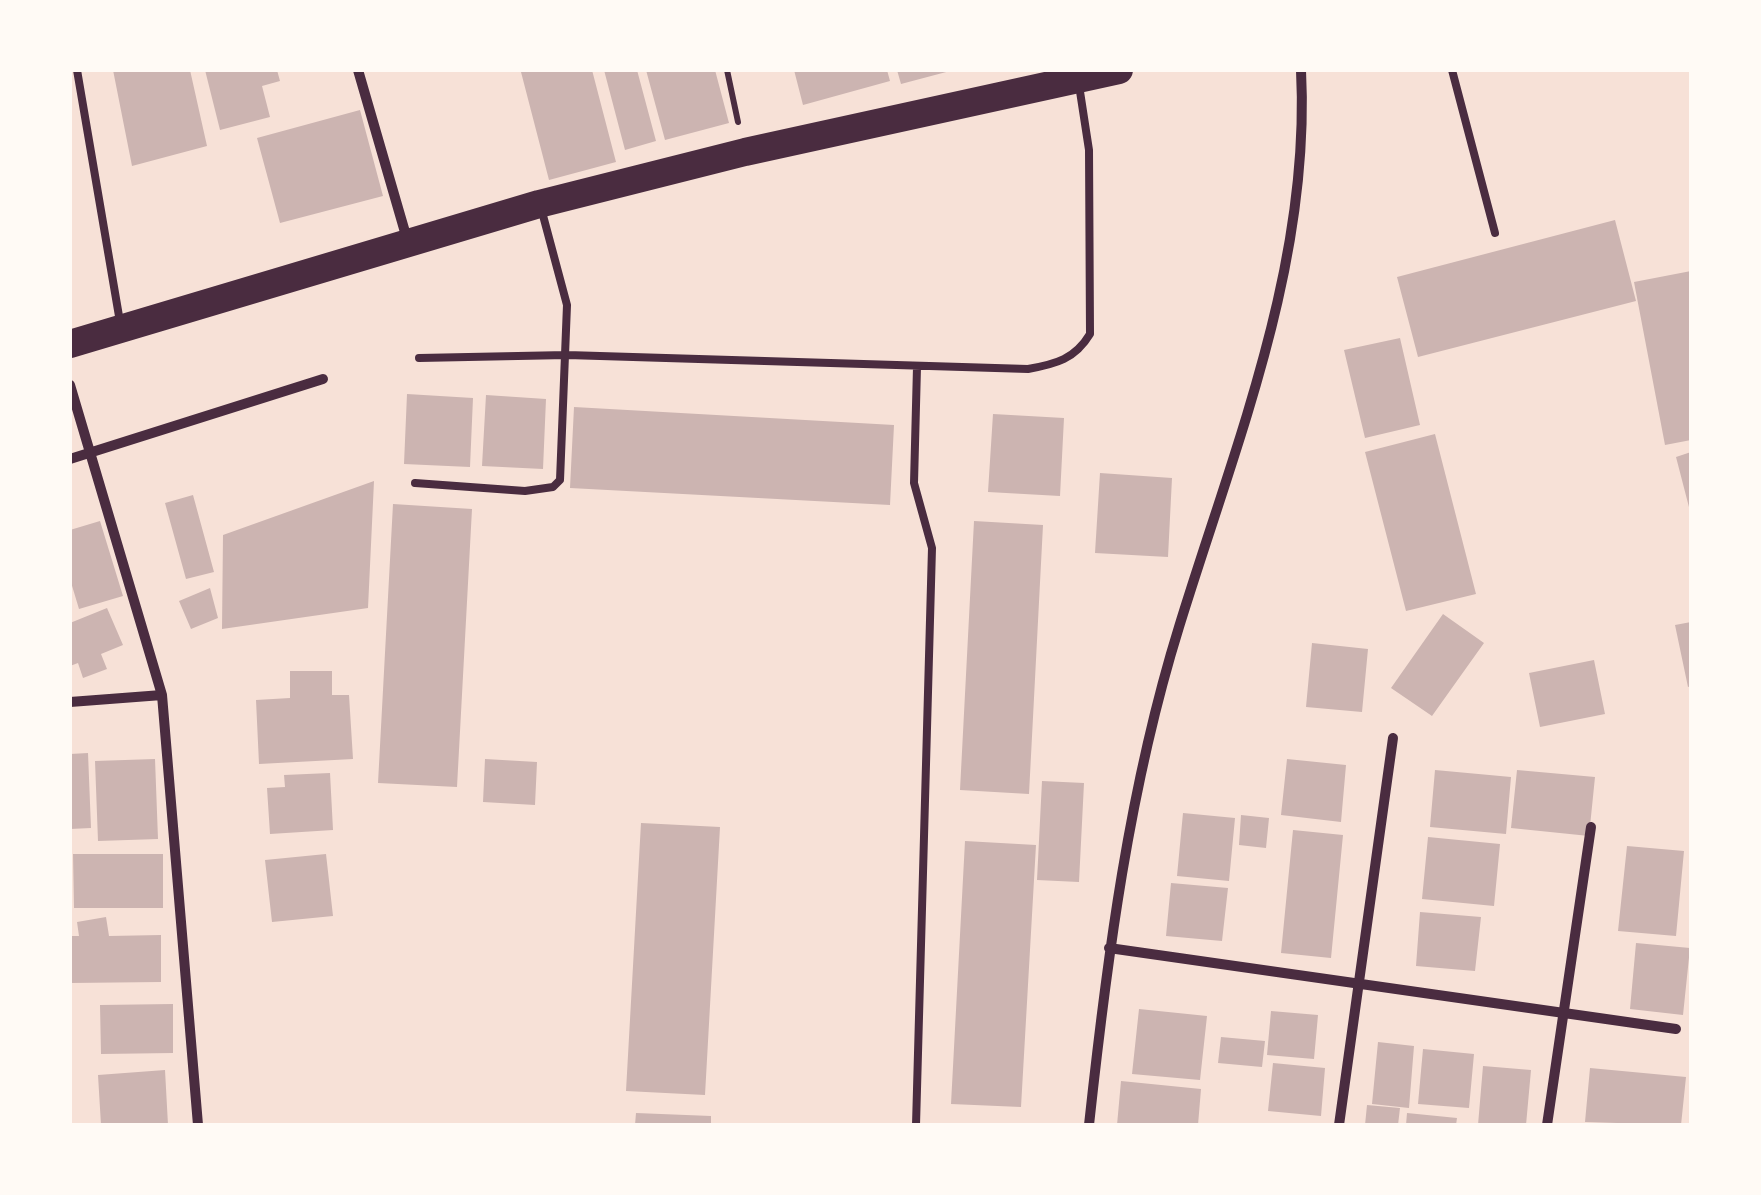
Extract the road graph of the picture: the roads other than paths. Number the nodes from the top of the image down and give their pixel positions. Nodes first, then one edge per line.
1 (77, 70) edge
2 (358, 70) edge
3 (1119, 70) edge
4 (1452, 70) edge
5 (1302, 72) edge
6 (1078, 79) junction
7 (540, 204) junction
8 (1494, 233) dead end
9 (407, 240) junction
10 (122, 331) junction
11 (70, 344) edge
12 (568, 355) junction
13 (418, 358) dead end
14 (917, 367) junction
15 (323, 379) dead end
16 (71, 389) edge
17 (93, 452) junction
18 (70, 458) edge
19 (415, 482) dead end
20 (162, 695) junction
21 (70, 702) edge
22 (1393, 738) dead end
23 (1591, 827) dead end
24 (1109, 948) junction
25 (1357, 985) junction
26 (1563, 1015) junction
27 (1676, 1029) dead end
28 (198, 1125) edge
29 (916, 1125) edge
30 (1089, 1125) edge
31 (1339, 1125) edge
32 (1546, 1125) edge

1 - 10 lane
2 - 9 street
3 - 6 highway
4 - 8 lane
5 - 24 street
6 - 7 highway
6 - 14 lane
7 - 9 highway
7 - 12 lane
9 - 10 highway
10 - 11 highway
12 - 13 lane
12 - 14 lane
12 - 19 lane
14 - 29 lane
15 - 17 street
16 - 17 street
17 - 18 street
17 - 20 street
20 - 21 street
20 - 28 street
22 - 25 street
23 - 26 street
24 - 25 street
24 - 30 street
25 - 26 street
25 - 31 street
26 - 27 street
26 - 32 street

